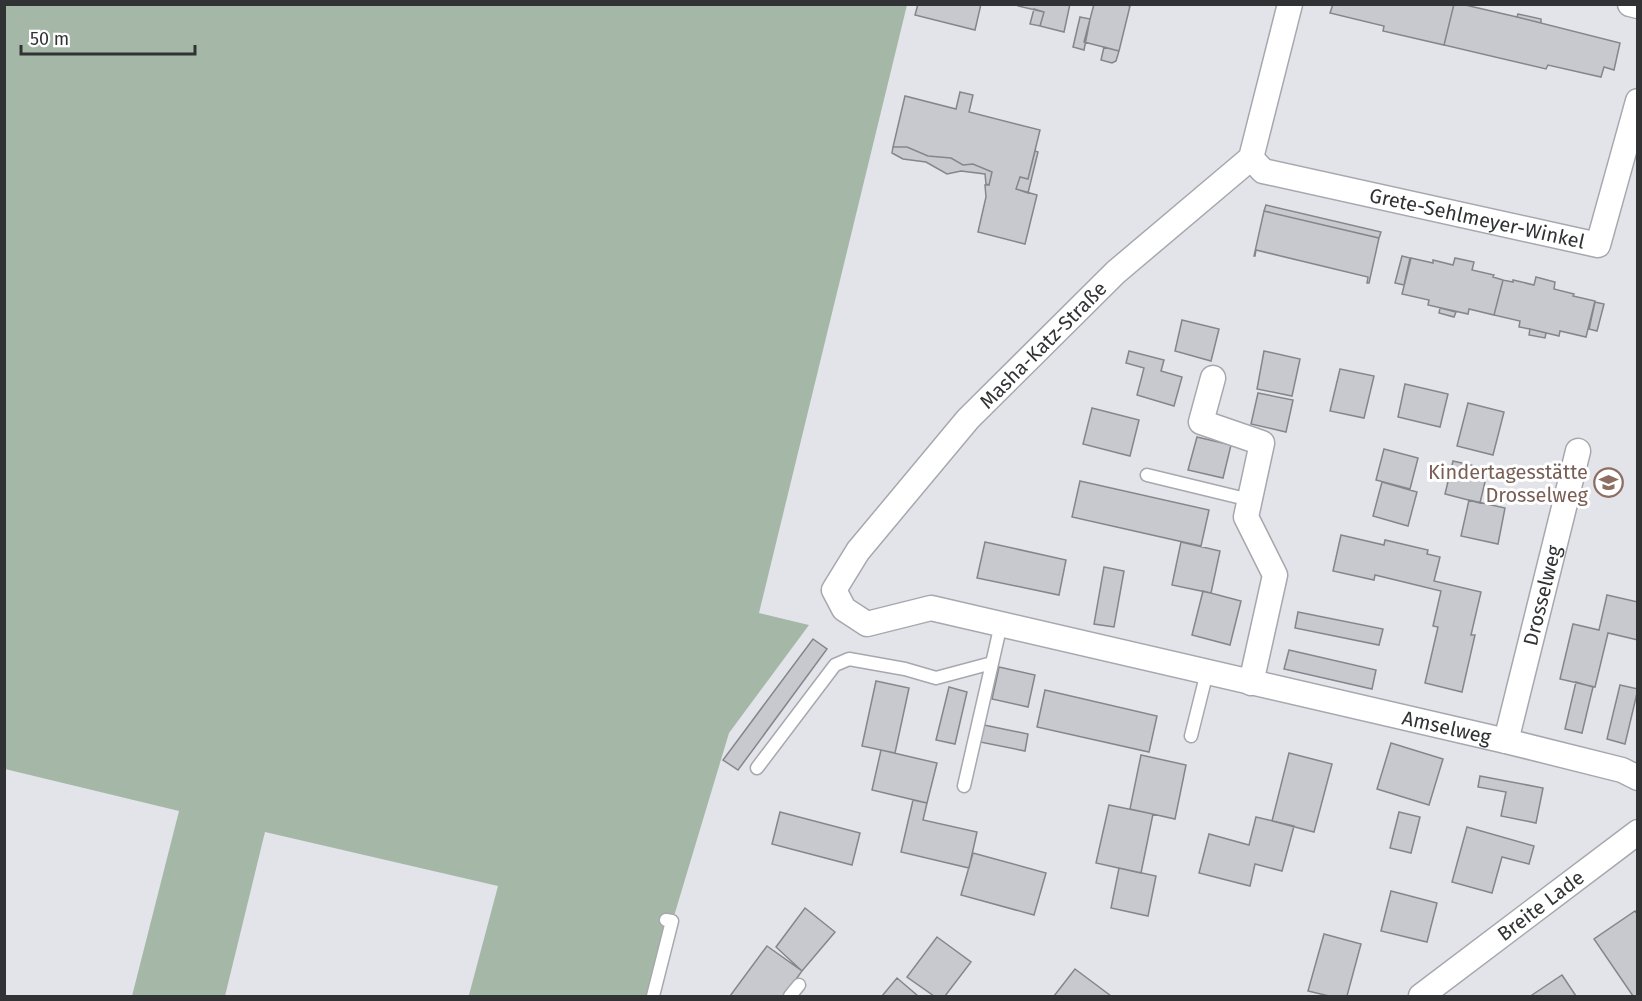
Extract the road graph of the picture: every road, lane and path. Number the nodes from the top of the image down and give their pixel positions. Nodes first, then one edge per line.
1 (1290, 4) edge
2 (1630, 4) edge
3 (1638, 6) edge
4 (1638, 101) edge
5 (1251, 158) junction
6 (1213, 378) dead end
7 (1578, 451) dead end
8 (1147, 475) dead end
9 (1250, 500) junction
10 (931, 608) joint
11 (1001, 624) junction
12 (992, 663) junction
13 (1207, 672) junction
14 (1251, 683) junction
15 (1191, 735) dead end
16 (1506, 741) junction
17 (757, 768) dead end
18 (1638, 778) edge
19 (964, 786) dead end
20 (1638, 832) edge
21 (666, 920) dead end
22 (798, 985) dead end
23 (1448, 988) edge
24 (653, 996) edge
25 (790, 996) edge
26 (1421, 996) edge

1 - 5 street
2 - 3 street
4 - 5 street, Grete-Sehlmeyer-Winkel
5 - 10 street, Masha-Katz-Straße
6 - 9 street
7 - 16 street, Drosselweg
8 - 9 lane
9 - 14 street
10 - 11 street, Amselweg
11 - 12 lane
11 - 13 street, Amselweg
12 - 17 lane
12 - 19 lane
13 - 14 street, Amselweg
13 - 15 lane
14 - 16 street, Amselweg
16 - 18 street, Amselweg
20 - 23 street, Breite Lade
21 - 24 lane
22 - 25 lane
23 - 26 street, Breite Lade

